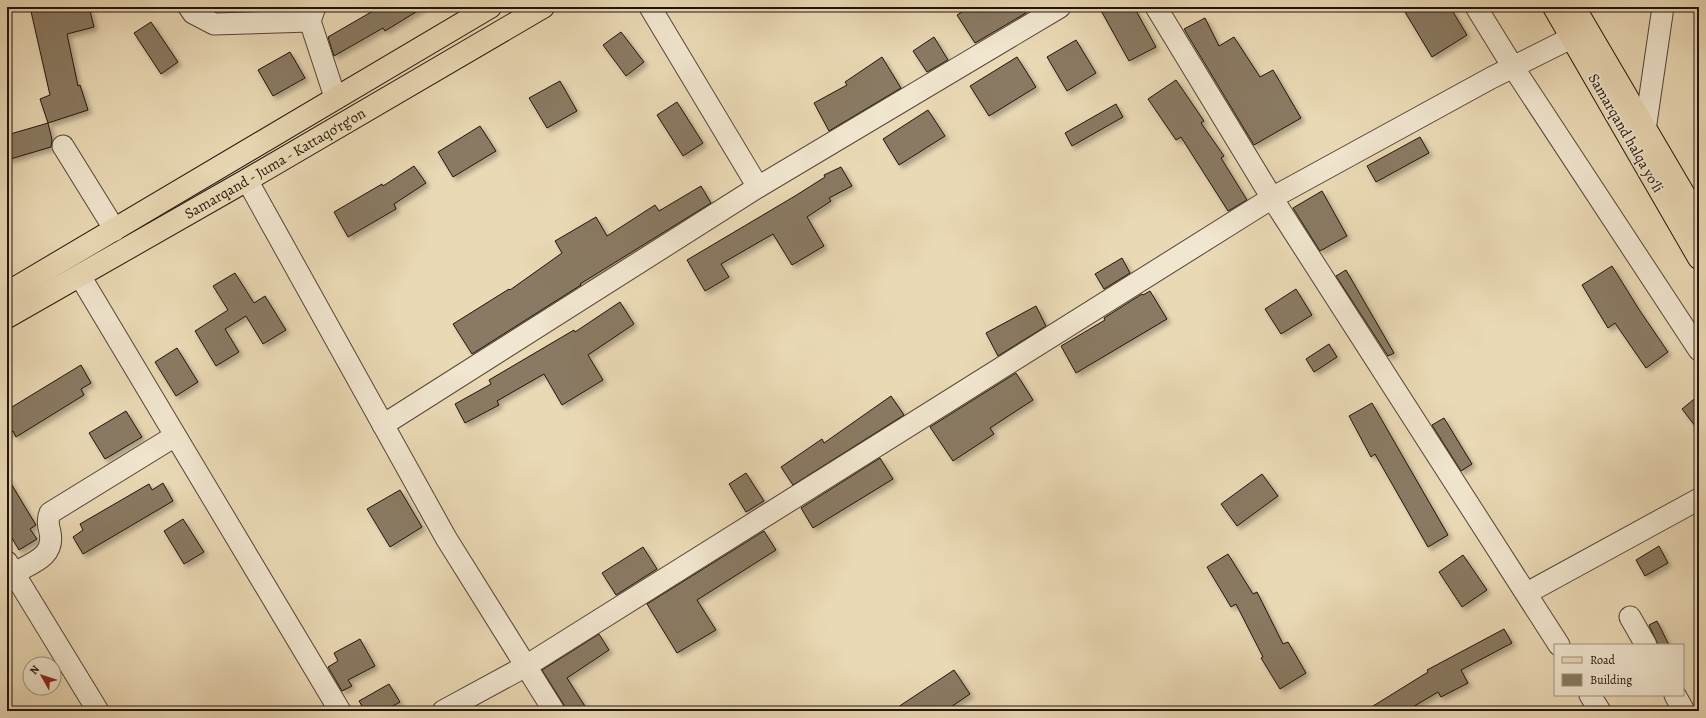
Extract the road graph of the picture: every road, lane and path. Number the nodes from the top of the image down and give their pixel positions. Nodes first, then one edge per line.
1 (189, 7) edge
2 (490, 7) edge
3 (543, 7) edge
4 (650, 7) edge
5 (1060, 7) edge
6 (1156, 7) edge
7 (1476, 7) edge
8 (1554, 7) edge
9 (1574, 7) edge
10 (1663, 7) edge
11 (312, 14) edge
12 (1579, 34) junction
13 (1513, 67) junction
14 (335, 97) junction
15 (1645, 130) junction
16 (63, 146) dead end
17 (247, 180) junction
18 (758, 187) junction
19 (1272, 198) junction
20 (1699, 220) edge
21 (115, 230) junction
22 (1699, 258) edge
23 (80, 276) junction
24 (10, 286) edge
25 (7, 317) edge
26 (1699, 350) edge
27 (383, 425) junction
28 (175, 436) junction
29 (1699, 499) edge
30 (10, 568) edge
31 (1528, 593) junction
32 (1630, 617) dead end
33 (1559, 644) edge
34 (1645, 644) edge
35 (526, 666) junction
36 (1675, 696) edge
37 (98, 711) edge
38 (340, 711) edge
39 (443, 711) edge
40 (554, 711) edge
41 (1684, 711) edge

1 - 11 street
2 - 14 main road, Samarqand - Juma - Kattaqo‘rg‘on
3 - 17 main road, Samarqand - Juma - Kattaqo‘rg‘on
4 - 18 street
5 - 18 street
6 - 19 street
7 - 13 street
8 - 12 main road, Samarqand halqa yoʻli
9 - 12 main road, Samarqand halqa yoʻli
10 - 15 street
11 - 14 street
12 - 13 street
12 - 15 main road, Samarqand halqa yoʻli
12 - 22 main road, Samarqand halqa yoʻli
13 - 19 street
13 - 26 street
14 - 21 main road, Samarqand - Juma - Kattaqo‘rg‘on
15 - 20 main road, Samarqand halqa yoʻli
16 - 21 street
17 - 23 main road, Samarqand - Juma - Kattaqo‘rg‘on
17 - 27 street
18 - 27 street
19 - 31 street
19 - 35 street
21 - 24 main road, Samarqand - Juma - Kattaqo‘rg‘on
23 - 25 main road, Samarqand - Juma - Kattaqo‘rg‘on
23 - 28 street
27 - 35 street
28 - 30 street
28 - 38 street
29 - 31 street
30 - 37 street
31 - 33 street
32 - 34 street
35 - 39 street
35 - 40 street
36 - 41 street

